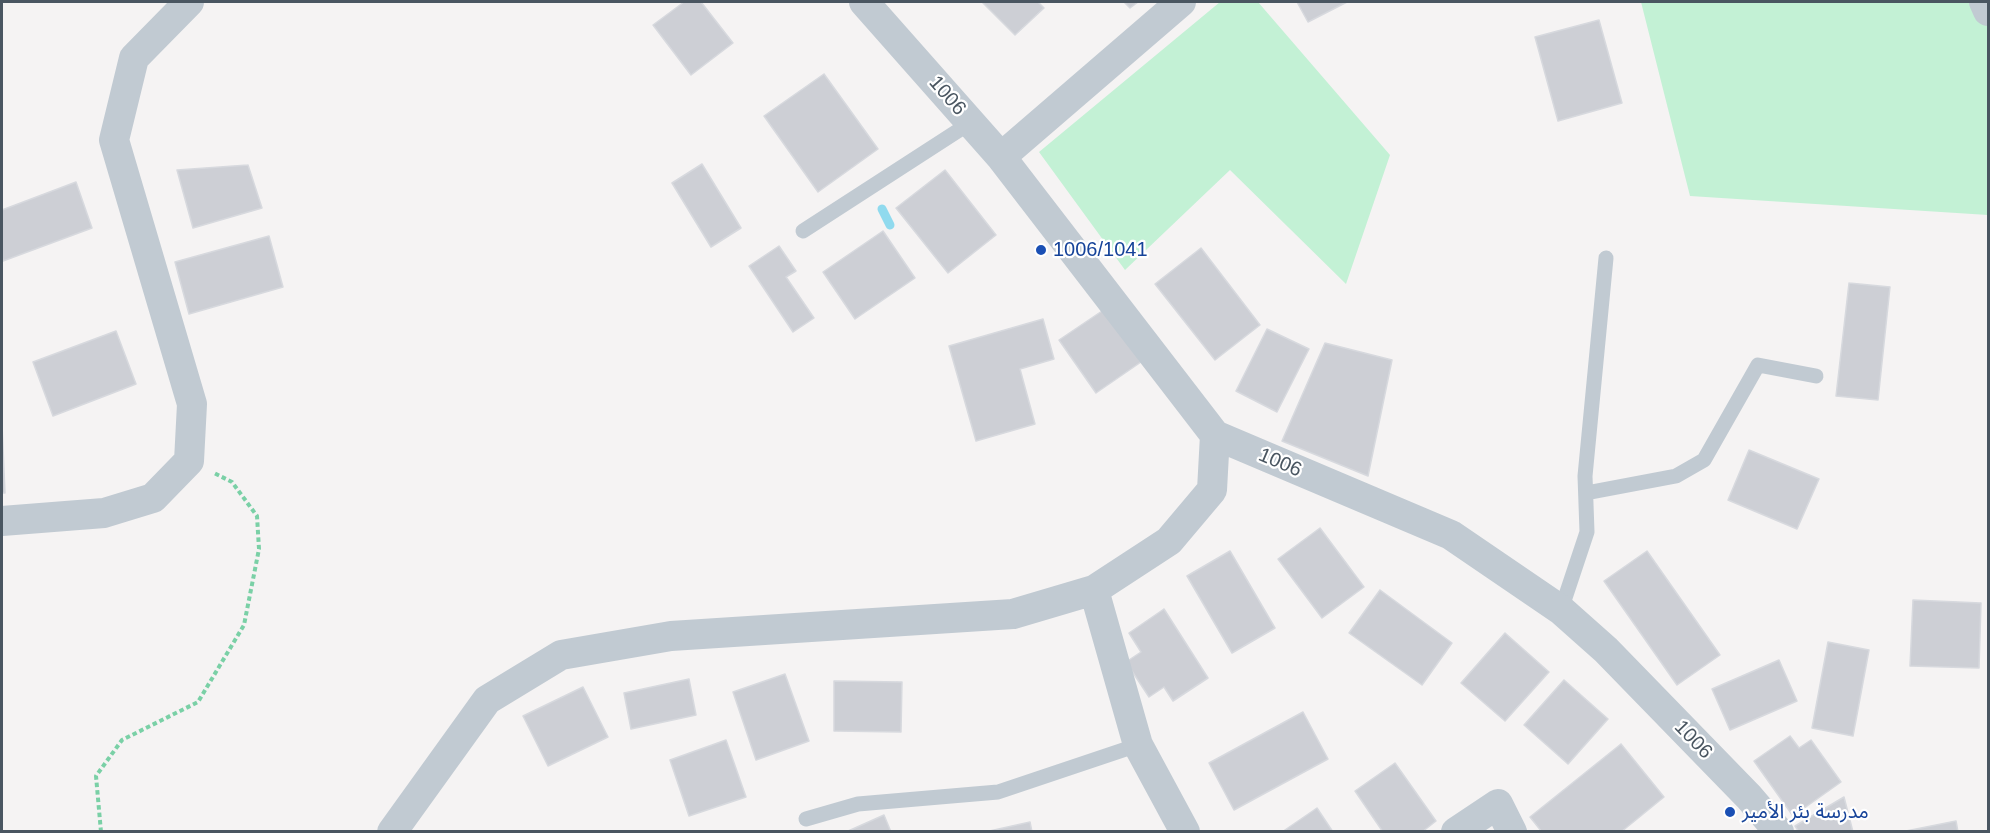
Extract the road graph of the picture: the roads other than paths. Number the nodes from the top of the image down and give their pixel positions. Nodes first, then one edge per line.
1 (189, 2) edge
2 (864, 2) edge
3 (1181, 2) edge
4 (1984, 2) edge
5 (1989, 11) edge
6 (970, 123) junction
7 (1001, 157) junction
8 (803, 231) dead end
9 (1606, 258) dead end
10 (1816, 376) dead end
11 (1215, 435) junction
12 (1586, 493) junction
13 (2, 521) edge
14 (1094, 590) junction
15 (1561, 610) junction
16 (1138, 745) junction
17 (806, 819) dead end
18 (392, 831) edge
19 (1185, 831) edge
20 (1456, 831) edge
21 (1512, 831) edge
22 (1779, 831) edge

1 - 13 street
2 - 6 street, 1006
3 - 7 street
4 - 5 street
6 - 7 street, 1006
6 - 8 lane
7 - 11 street, 1006
9 - 12 lane
10 - 12 lane
11 - 14 street
11 - 15 street, 1006
12 - 15 lane
14 - 16 street
14 - 18 street
15 - 22 street, 1006
16 - 17 lane
16 - 19 street
20 - 21 street

